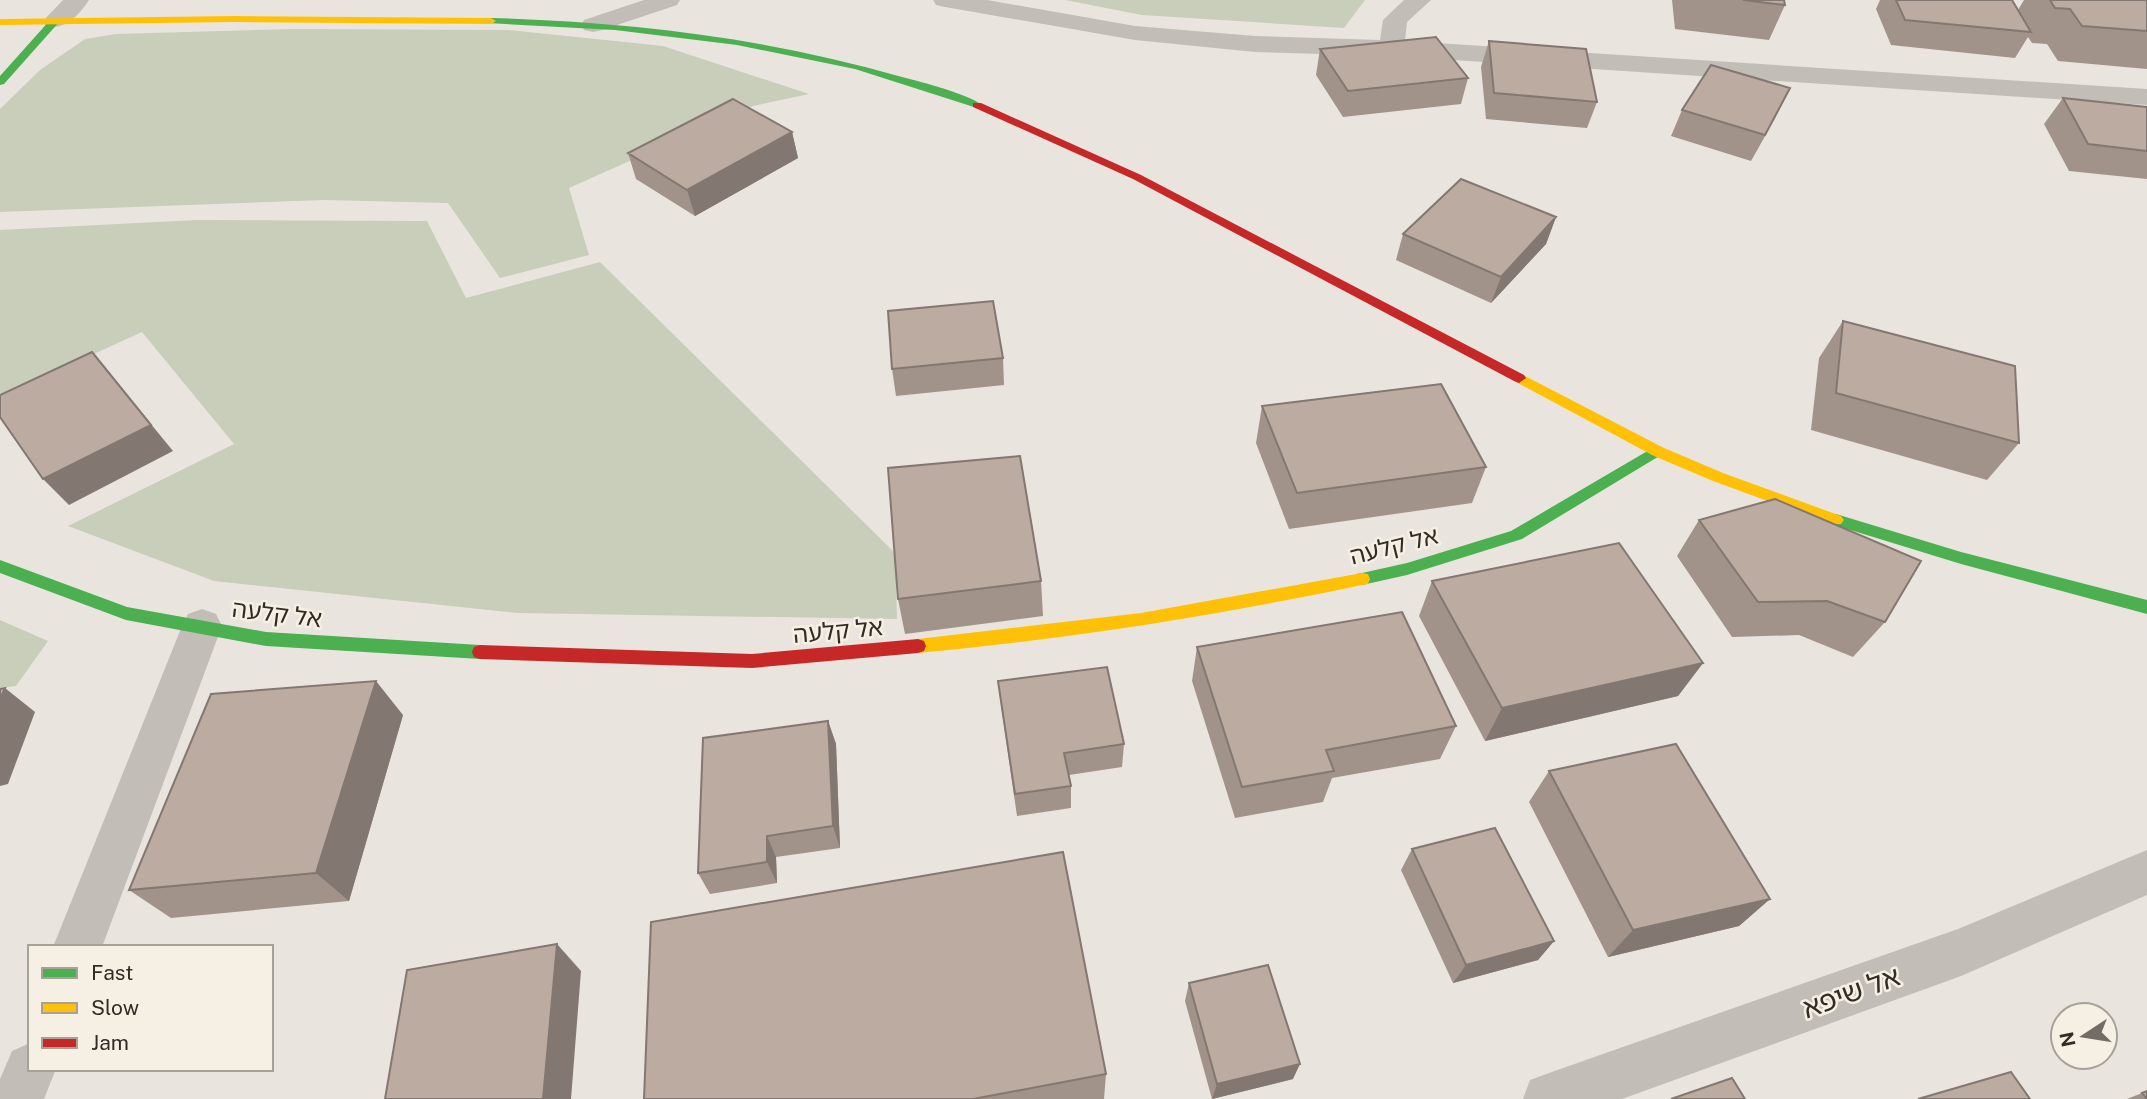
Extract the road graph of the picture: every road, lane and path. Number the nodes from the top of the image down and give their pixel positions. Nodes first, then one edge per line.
1 (77, 0) edge
2 (668, 0) edge
3 (945, 0) edge
4 (1419, 0) edge
5 (55, 21) junction
6 (0, 22) edge
7 (593, 25) junction
8 (1392, 48) junction
9 (0, 82) edge
10 (2147, 97) edge
11 (1656, 451) junction
12 (0, 566) edge
13 (2147, 607) edge
14 (202, 626) junction
15 (2147, 872) edge
16 (79, 945) edge
17 (29, 1071) edge
18 (18, 1099) edge
19 (1549, 1099) edge

1 - 5 street
2 - 7 street
3 - 8 street
4 - 8 street
5 - 6 street
5 - 7 street
5 - 9 street
7 - 11 street
8 - 10 street
11 - 13 street
11 - 14 street, אל קלעה
12 - 14 street, אל קלעה
14 - 16 street
15 - 19 street, אל שיפא
17 - 18 street

